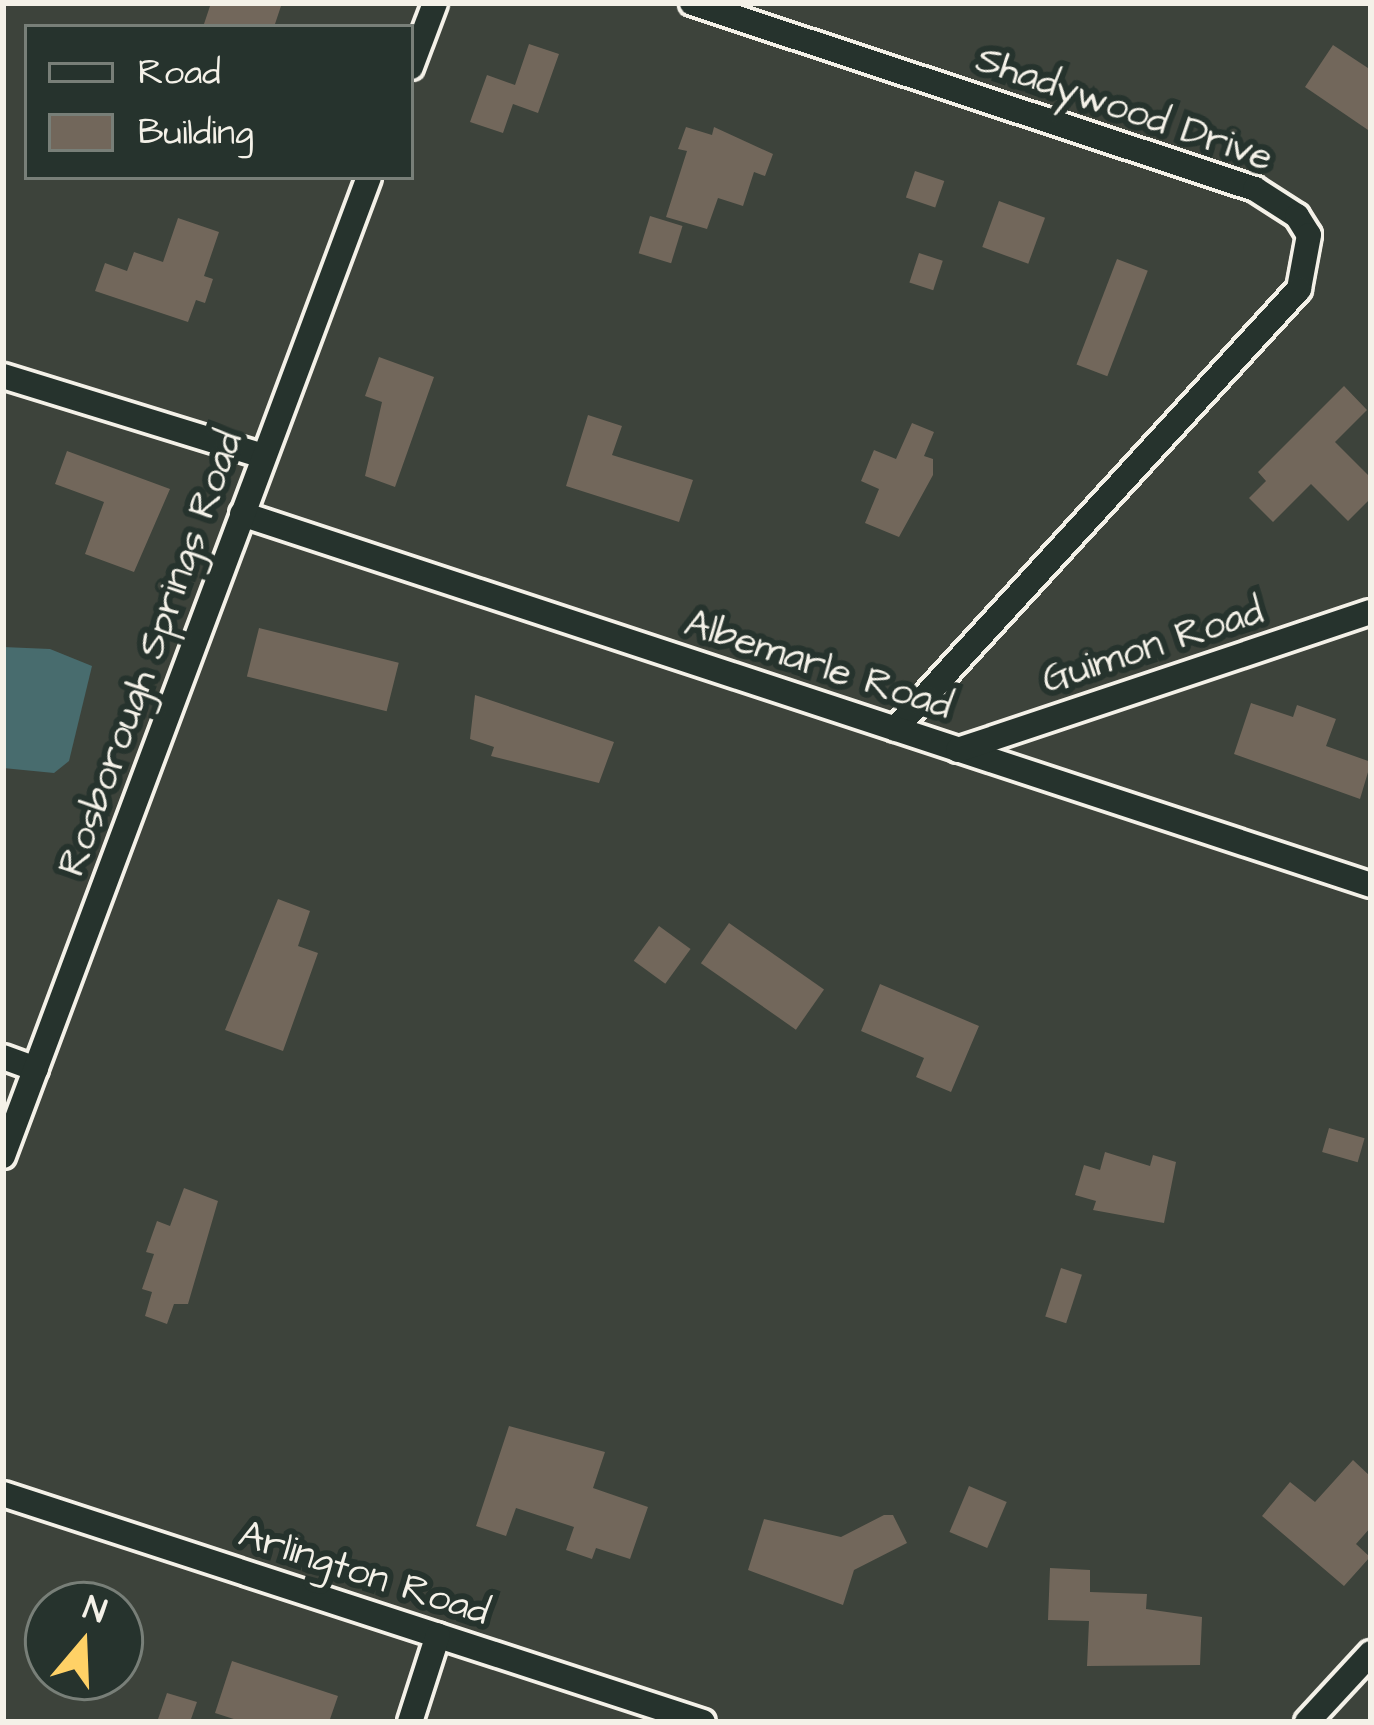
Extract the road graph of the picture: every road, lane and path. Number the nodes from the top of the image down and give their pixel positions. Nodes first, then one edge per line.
1 (435, 3) edge
2 (692, 3) edge
3 (414, 59) edge
4 (368, 180) edge
5 (3, 376) edge
6 (263, 456) junction
7 (242, 514) junction
8 (1371, 612) edge
9 (895, 729) junction
10 (958, 750) junction
11 (1371, 885) edge
12 (3, 1057) edge
13 (36, 1069) junction
14 (3, 1156) edge
15 (3, 1494) edge
16 (438, 1635) junction
17 (1371, 1653) edge
18 (410, 1722) edge
19 (703, 1722) edge
20 (1307, 1722) edge

1 - 3 street
2 - 9 street, Shadywood Drive
4 - 6 street, Rosborough Springs Road
5 - 6 street
6 - 7 street, Rosborough Springs Road
7 - 9 street, Albemarle Road
7 - 13 street, Rosborough Springs Road
8 - 10 street, Guimon Road
9 - 10 street, Albemarle Road
10 - 11 street, Albemarle Road
12 - 13 street
13 - 14 street, Rosborough Springs Road
15 - 16 street, Arlington Road
16 - 18 street
16 - 19 street, Arlington Road
17 - 20 street

